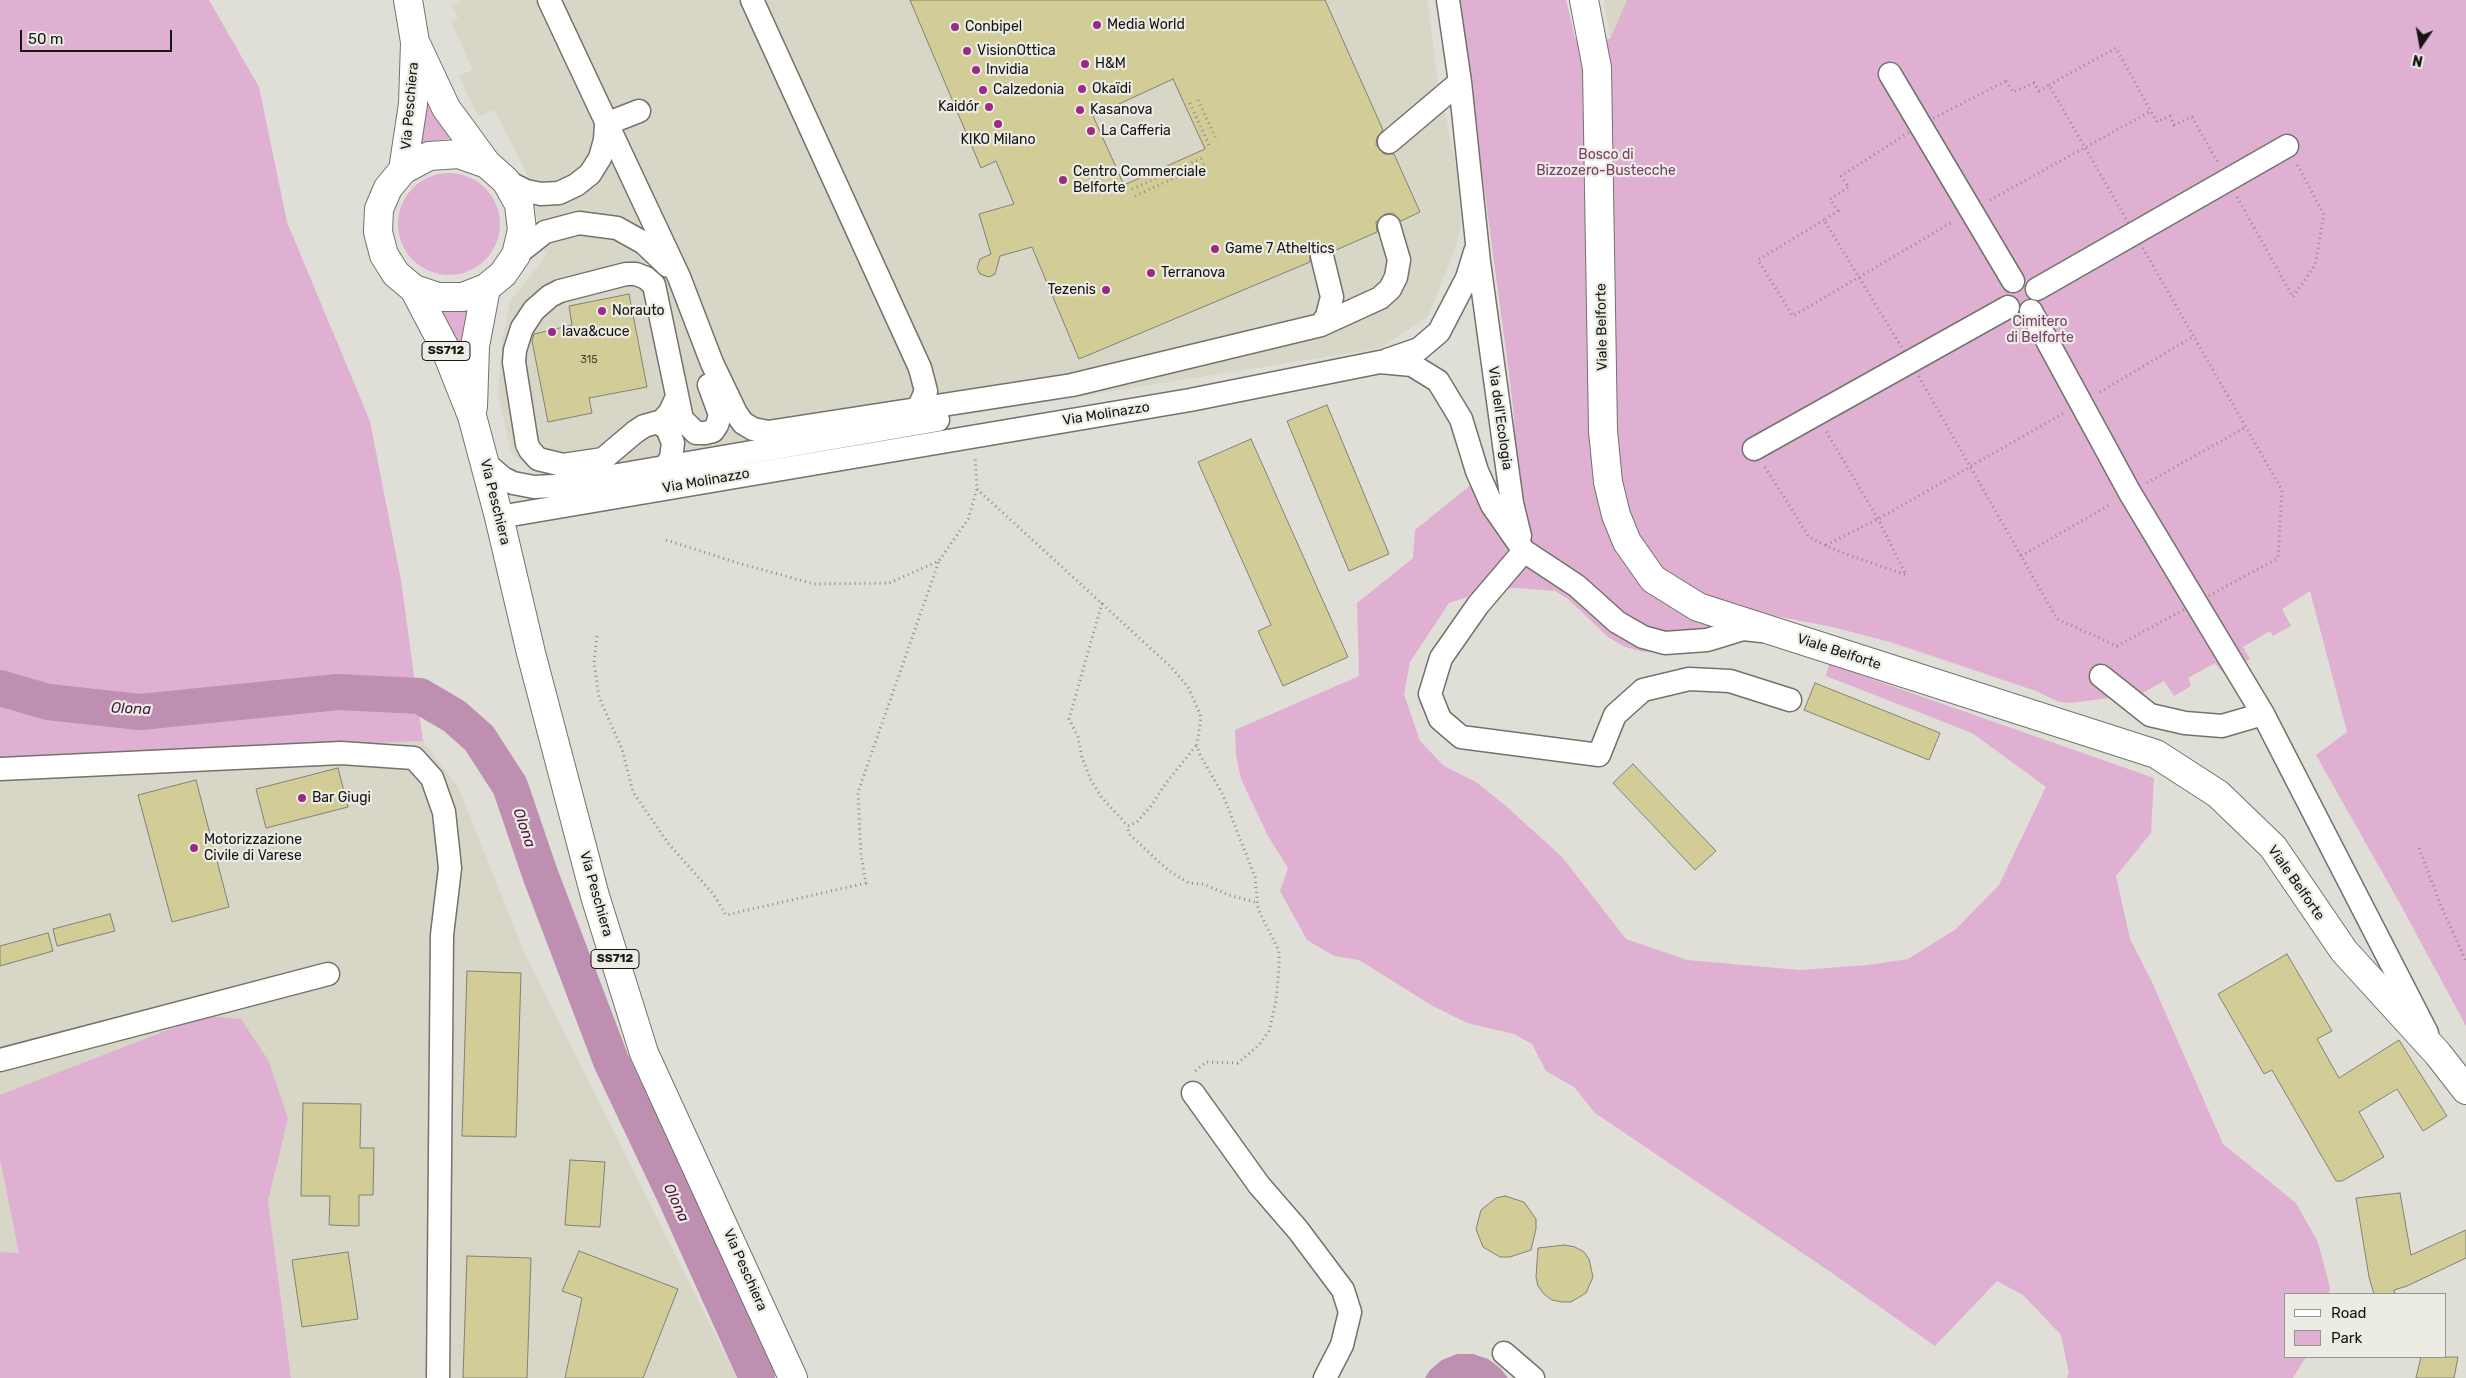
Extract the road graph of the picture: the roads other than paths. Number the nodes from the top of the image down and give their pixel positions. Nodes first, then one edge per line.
1 (408, 0) edge
2 (550, 0) edge
3 (752, 0) edge
4 (1448, 0) edge
5 (1584, 0) edge
6 (415, 42) junction
7 (1890, 74) dead end
8 (1460, 82) junction
9 (640, 111) dead end
10 (606, 124) junction
11 (1389, 142) dead end
12 (2288, 146) road end
13 (403, 170) junction
14 (497, 172) junction
15 (1389, 226) dead end
16 (1477, 246) junction
17 (516, 255) junction
18 (1322, 256) dead end
19 (679, 277) junction
20 (2013, 282) junction
21 (414, 288) junction
22 (486, 288) junction
23 (2034, 300) junction
24 (2008, 307) junction
25 (1322, 325) junction
26 (1380, 362) junction
27 (925, 385) junction
28 (677, 397) junction
29 (975, 400) junction
30 (918, 409) junction
31 (472, 416) junction
32 (658, 424) junction
33 (705, 434) junction
34 (976, 435) junction
35 (1754, 449) road end
36 (771, 450) junction
37 (664, 468) junction
38 (493, 470) junction
39 (578, 504) junction
40 (499, 518) junction
41 (1524, 552) junction
42 (1778, 632) junction
43 (2101, 676) dead end
44 (1790, 700) dead end
45 (2263, 714) junction
46 (0, 768) edge
47 (328, 974) dead end
48 (2438, 1054) junction
49 (0, 1060) edge
50 (2466, 1090) edge
51 (1193, 1093) road end
52 (1504, 1353) dead end
53 (438, 1378) edge
54 (793, 1378) edge
55 (1325, 1378) edge
56 (1533, 1378) edge

1 - 6 main road, Via Peschiera
2 - 10 street
3 - 27 street
4 - 8 street, Via dell'Ecologia
5 - 42 main road, Viale Belforte
6 - 13 main road, Via Peschiera
6 - 14 main road, Via Peschiera
7 - 20 street
8 - 11 street
8 - 16 street, Via dell'Ecologia
9 - 10 street
10 - 14 street
10 - 19 street
12 - 23 street
13 - 14 main road, Via Peschiera
13 - 21 main road, Via Peschiera
14 - 17 main road, Via Peschiera
15 - 25 street
16 - 26 street
16 - 41 street, Via dell'Ecologia
17 - 19 street
17 - 22 main road, Via Peschiera
18 - 25 street
19 - 30 street
19 - 33 street
20 - 23 street
20 - 24 street
21 - 22 main road, Via Peschiera
21 - 31 main road, Via Peschiera / SS712
22 - 31 main road, Via Peschiera / SS712
23 - 24 street
23 - 45 street
24 - 35 street
25 - 29 street
26 - 34 street, Via Molinazzo
26 - 41 street, Via Molinazzo
27 - 29 street
27 - 30 street
28 - 32 street
28 - 32 street
28 - 33 street
29 - 30 street
29 - 34 street
29 - 36 street
31 - 38 main road, Via Peschiera / SS712
32 - 37 street
33 - 36 street
34 - 39 street, Via Molinazzo
36 - 37 street
37 - 38 street
38 - 39 street, Via Molinazzo
38 - 40 main road, Via Peschiera / SS712
39 - 40 street, Via Molinazzo
40 - 54 main road, Via Peschiera / SS712
41 - 42 street
41 - 44 street
42 - 48 main road, Viale Belforte
43 - 45 street
45 - 48 street
46 - 53 street
47 - 49 street
48 - 50 main road, Viale Belforte
51 - 55 street
52 - 56 street

